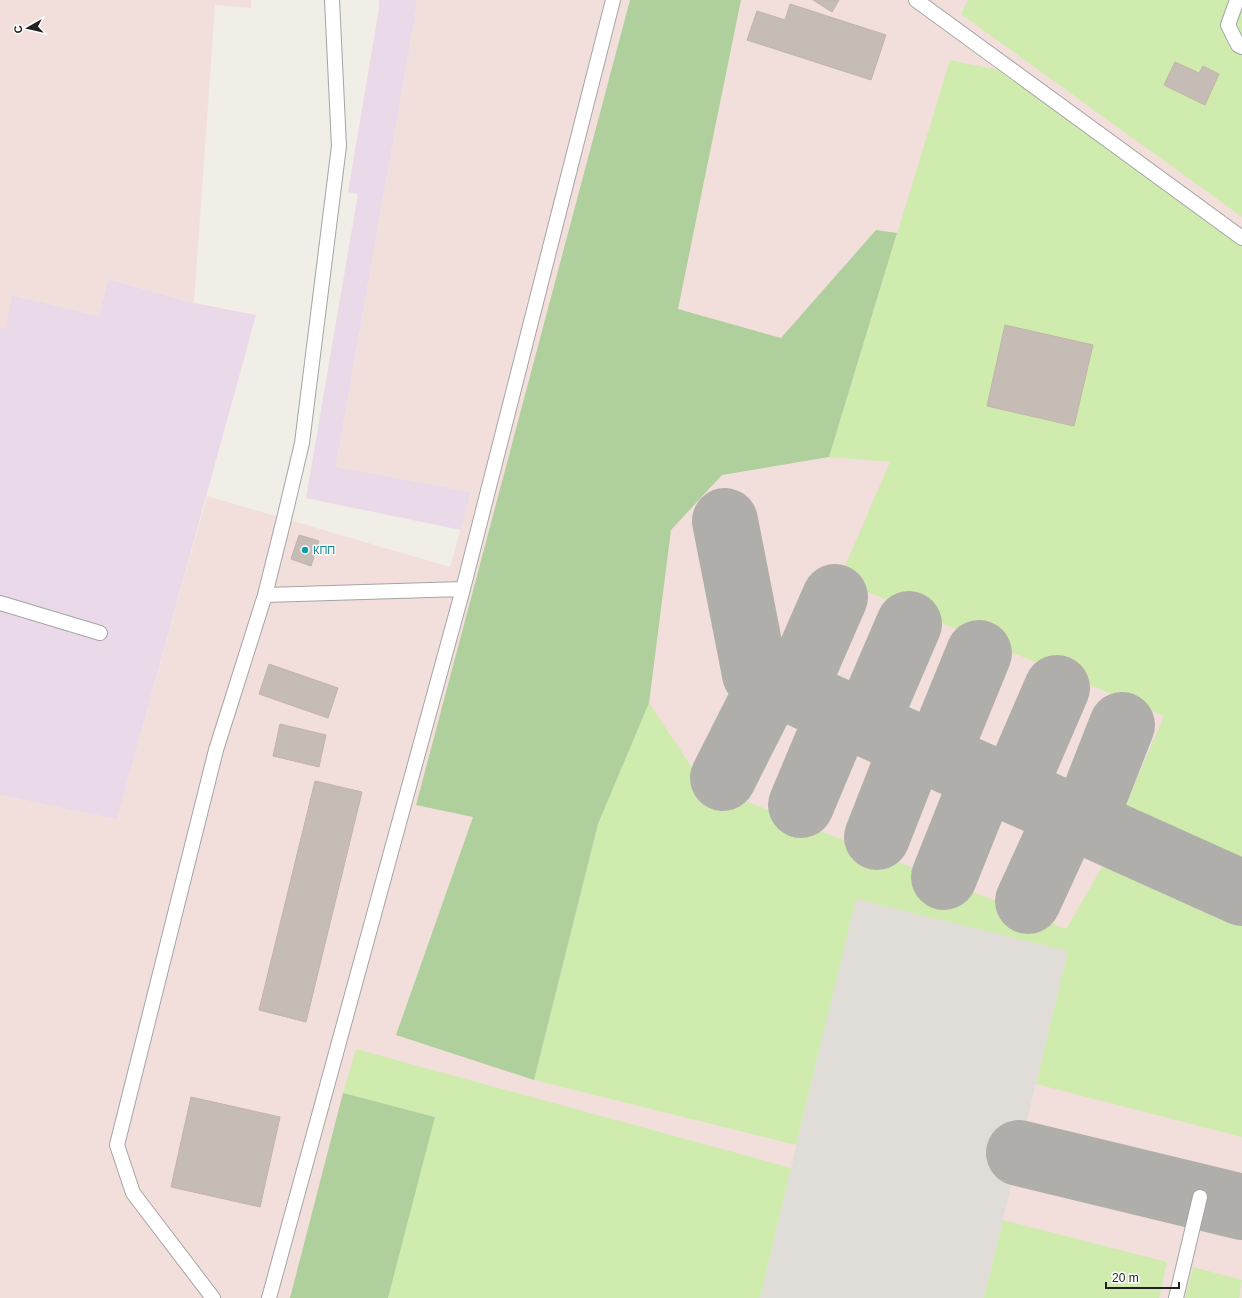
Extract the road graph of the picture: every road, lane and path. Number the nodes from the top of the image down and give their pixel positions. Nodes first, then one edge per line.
1 (332, 0) edge
2 (613, 0) edge
3 (916, 0) edge
4 (1237, 0) edge
5 (1242, 47) edge
6 (1242, 236) edge
7 (462, 589) junction
8 (265, 595) junction
9 (0, 603) edge
10 (100, 633) dead end
11 (1200, 1197) dead end
12 (213, 1298) edge
13 (270, 1298) edge
14 (1176, 1298) edge

1 - 8 lane
2 - 7 lane
3 - 6 lane
4 - 5 lane
7 - 8 lane
7 - 13 lane
8 - 12 lane
9 - 10 lane
11 - 14 lane

